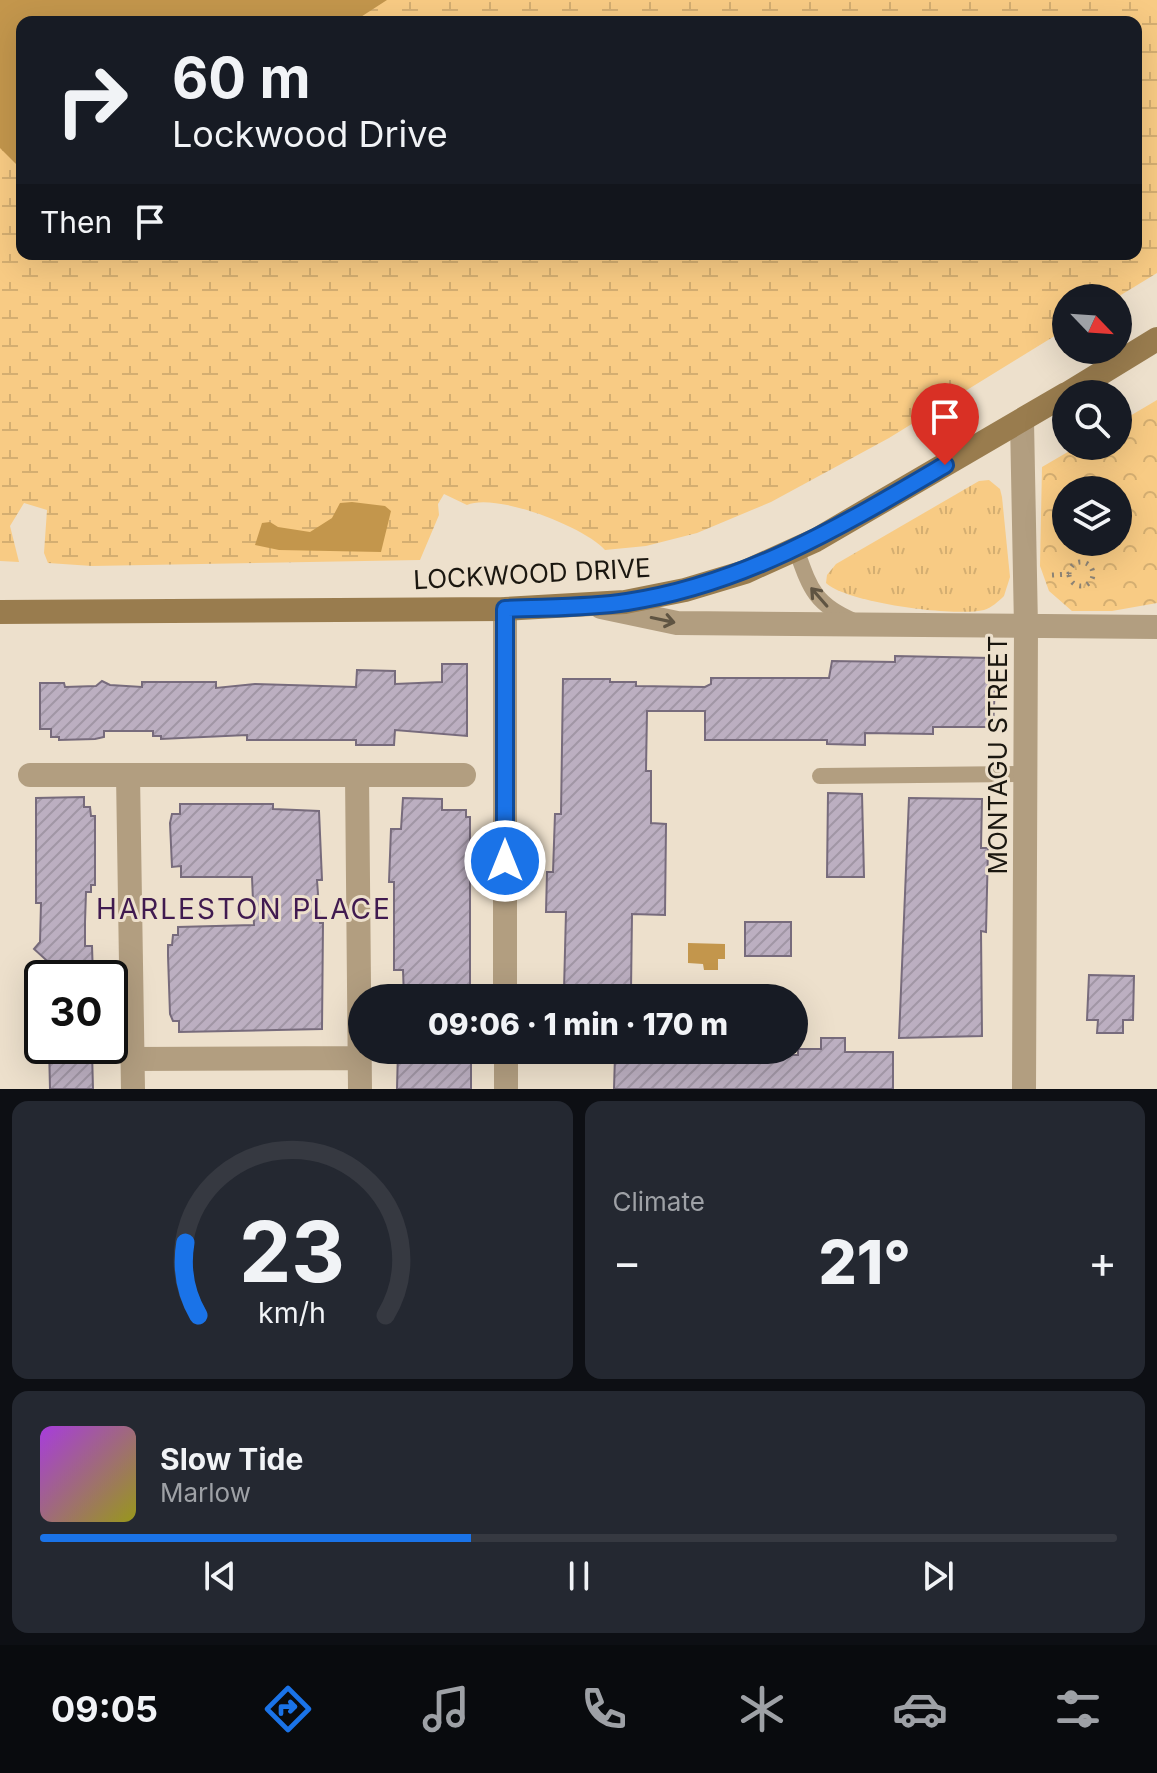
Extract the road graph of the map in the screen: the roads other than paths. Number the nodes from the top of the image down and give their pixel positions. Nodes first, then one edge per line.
1 (1157, 339) edge
2 (1089, 380) edge
3 (1052, 403) edge
4 (1022, 421) junction
5 (796, 549) junction
6 (587, 604) junction
7 (505, 609) junction
8 (0, 611) edge
9 (0, 619) edge
10 (863, 625) junction
11 (1026, 627) junction
12 (1157, 627) edge
13 (1025, 774) junction
14 (30, 775) dead end
15 (128, 775) junction
16 (357, 775) junction
17 (464, 775) dead end
18 (820, 776) dead end
19 (359, 984) edge
20 (505, 984) edge
21 (348, 1058) edge
22 (132, 1059) junction
23 (360, 1064) edge
24 (506, 1064) edge
25 (133, 1089) edge
26 (360, 1089) edge
27 (506, 1089) edge
28 (1024, 1089) edge

1 - 2 main road, LOCKWOOD DRIVE
3 - 4 main road, LOCKWOOD DRIVE
4 - 5 main road, LOCKWOOD DRIVE
4 - 11 street, MONTAGU STREET
5 - 6 main road, LOCKWOOD DRIVE
10 -> 5 lane
6 - 7 main road, LOCKWOOD DRIVE
6 -> 10 street
7 - 8 main road, LOCKWOOD DRIVE
7 - 20 street
8 - 9 street
10 - 11 street
11 - 12 street
11 - 13 street, MONTAGU STREET
13 - 18 lane
13 - 28 street, MONTAGU STREET
14 - 15 street
15 - 16 street
15 - 22 street
16 - 17 street
16 - 19 street
21 - 22 street
22 - 25 street
23 - 26 street
24 - 27 street

